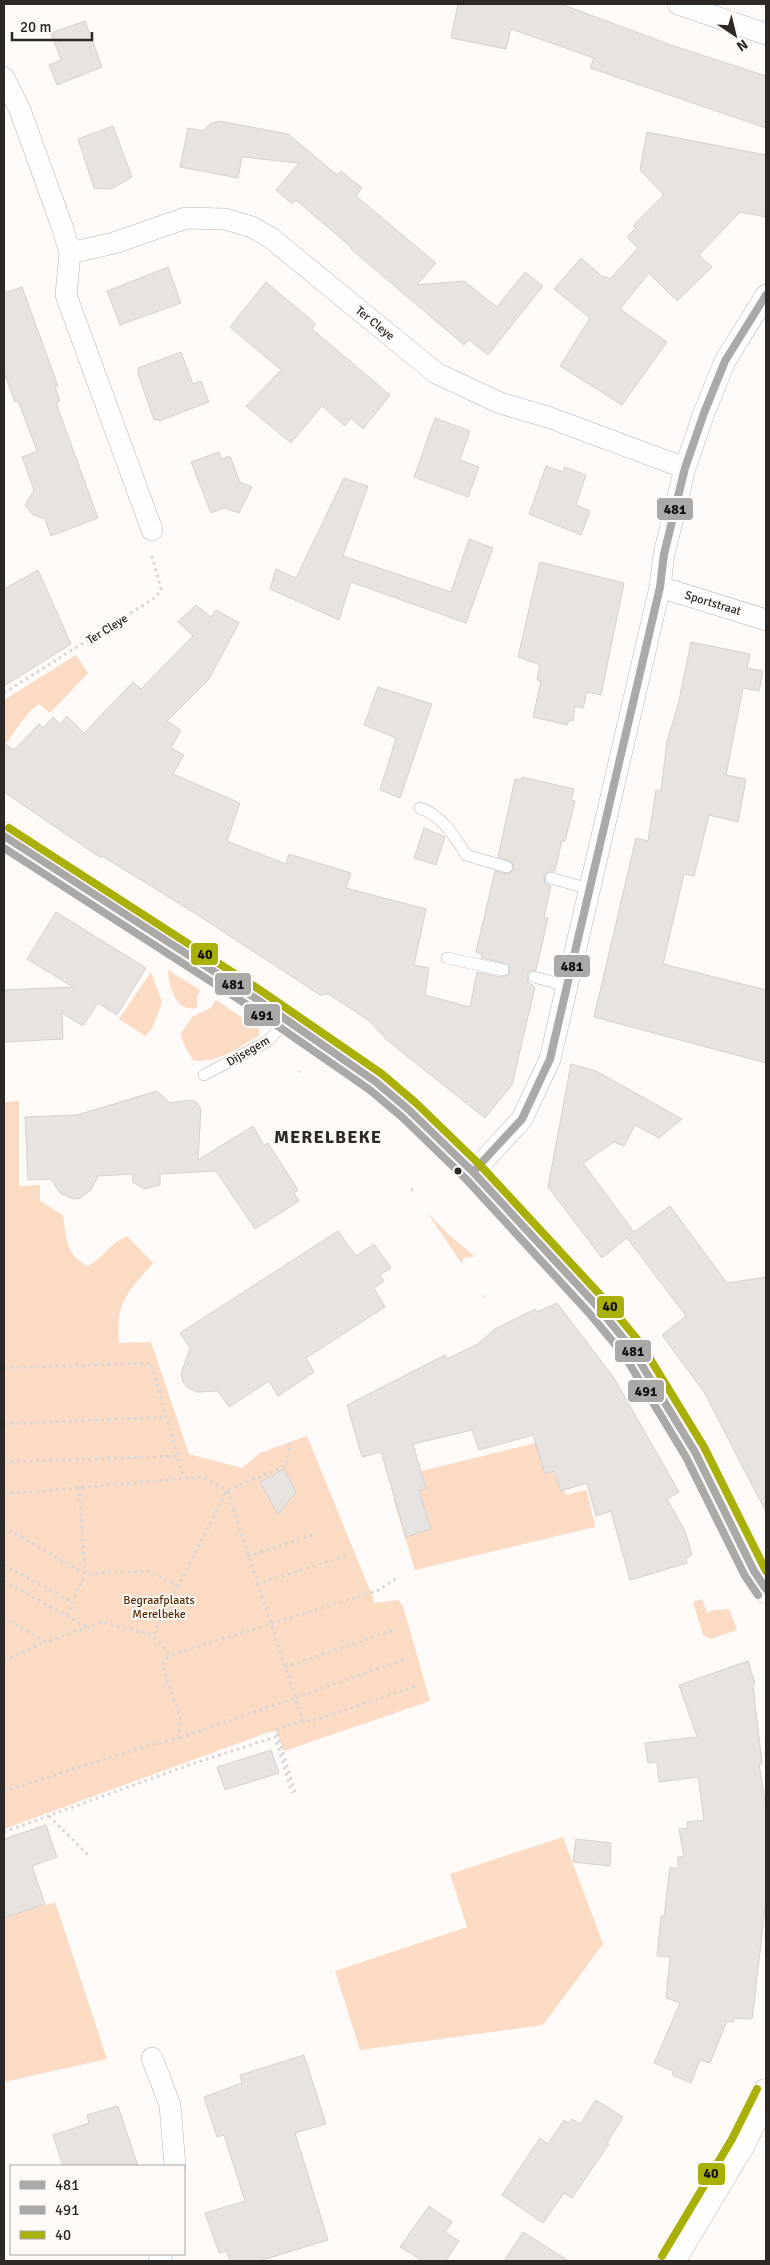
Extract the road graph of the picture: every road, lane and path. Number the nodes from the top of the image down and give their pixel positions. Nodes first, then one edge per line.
1 (678, 4) edge
2 (766, 34) edge
3 (4, 78) edge
4 (70, 253) junction
5 (766, 295) edge
6 (685, 468) junction
7 (152, 530) joint
8 (660, 587) junction
9 (766, 620) edge
10 (4, 693) edge
11 (420, 808) dead end
12 (4, 836) edge
13 (507, 867) dead end
14 (551, 878) dead end
15 (589, 889) junction
16 (447, 958) dead end
17 (503, 970) dead end
18 (534, 977) dead end
19 (568, 986) junction
20 (286, 1021) junction
21 (204, 1075) dead end
22 (473, 1172) junction
23 (4, 1368) edge
24 (166, 1417) junction
25 (4, 1424) edge
26 (291, 1442) dead end
27 (177, 1456) junction
28 (4, 1462) edge
29 (184, 1478) junction
30 (79, 1487) junction
31 (227, 1490) junction
32 (4, 1494) edge
33 (4, 1527) edge
34 (313, 1535) dead end
35 (248, 1556) junction
36 (346, 1556) dead end
37 (4, 1565) edge
38 (85, 1574) junction
39 (396, 1578) dead end
40 (4, 1581) edge
41 (257, 1584) junction
42 (178, 1586) junction
43 (766, 1589) edge
44 (72, 1602) junction
45 (66, 1616) junction
46 (4, 1618) edge
47 (270, 1624) junction
48 (87, 1628) junction
49 (394, 1630) dead end
50 (153, 1635) junction
51 (46, 1642) junction
52 (170, 1655) junction
53 (4, 1660) edge
54 (406, 1660) dead end
55 (285, 1666) junction
56 (417, 1686) dead end
57 (296, 1698) junction
58 (303, 1722) junction
59 (179, 1738) junction
60 (4, 1791) edge
61 (49, 1816) junction
62 (4, 1832) edge
63 (89, 1856) dead end
64 (152, 2058) dead end
65 (766, 2094) edge
66 (175, 2165) edge
67 (671, 2261) edge

1 - 2 street
3 - 4 street
4 - 6 street, Ter Cleye
4 - 7 street
5 - 6 street
6 - 8 street
7 - 10 path, Ter Cleye
8 - 9 street, Sportstraat
8 - 15 street
11 - 13 lane
12 - 20 main road
14 - 15 lane
15 - 19 street
16 - 17 lane
18 - 19 lane
19 - 22 street
20 - 21 lane, Dijsegem
20 - 22 main road
22 - 43 main road
23 - 24 path
24 - 25 path
24 - 27 path
26 - 31 path
27 - 28 path
27 - 29 path
29 - 30 path
29 - 31 path
30 - 32 path
30 - 38 path
31 - 35 path
31 - 42 path
33 - 38 path
34 - 35 path
35 - 41 path
36 - 41 path
37 - 44 path
38 - 42 path
38 - 44 path
39 - 47 path
40 - 45 path
41 - 47 path
42 - 50 path
44 - 45 path
45 - 48 path
46 - 51 path
47 - 52 path
47 - 55 path
48 - 50 path
48 - 51 path
49 - 55 path
50 - 52 path
51 - 53 path
52 - 59 path
54 - 57 path
55 - 57 path
56 - 58 path
57 - 58 path
57 - 59 path
58 - 61 path
59 - 60 path
61 - 62 path
61 - 63 path
64 - 66 street
65 - 67 main road

